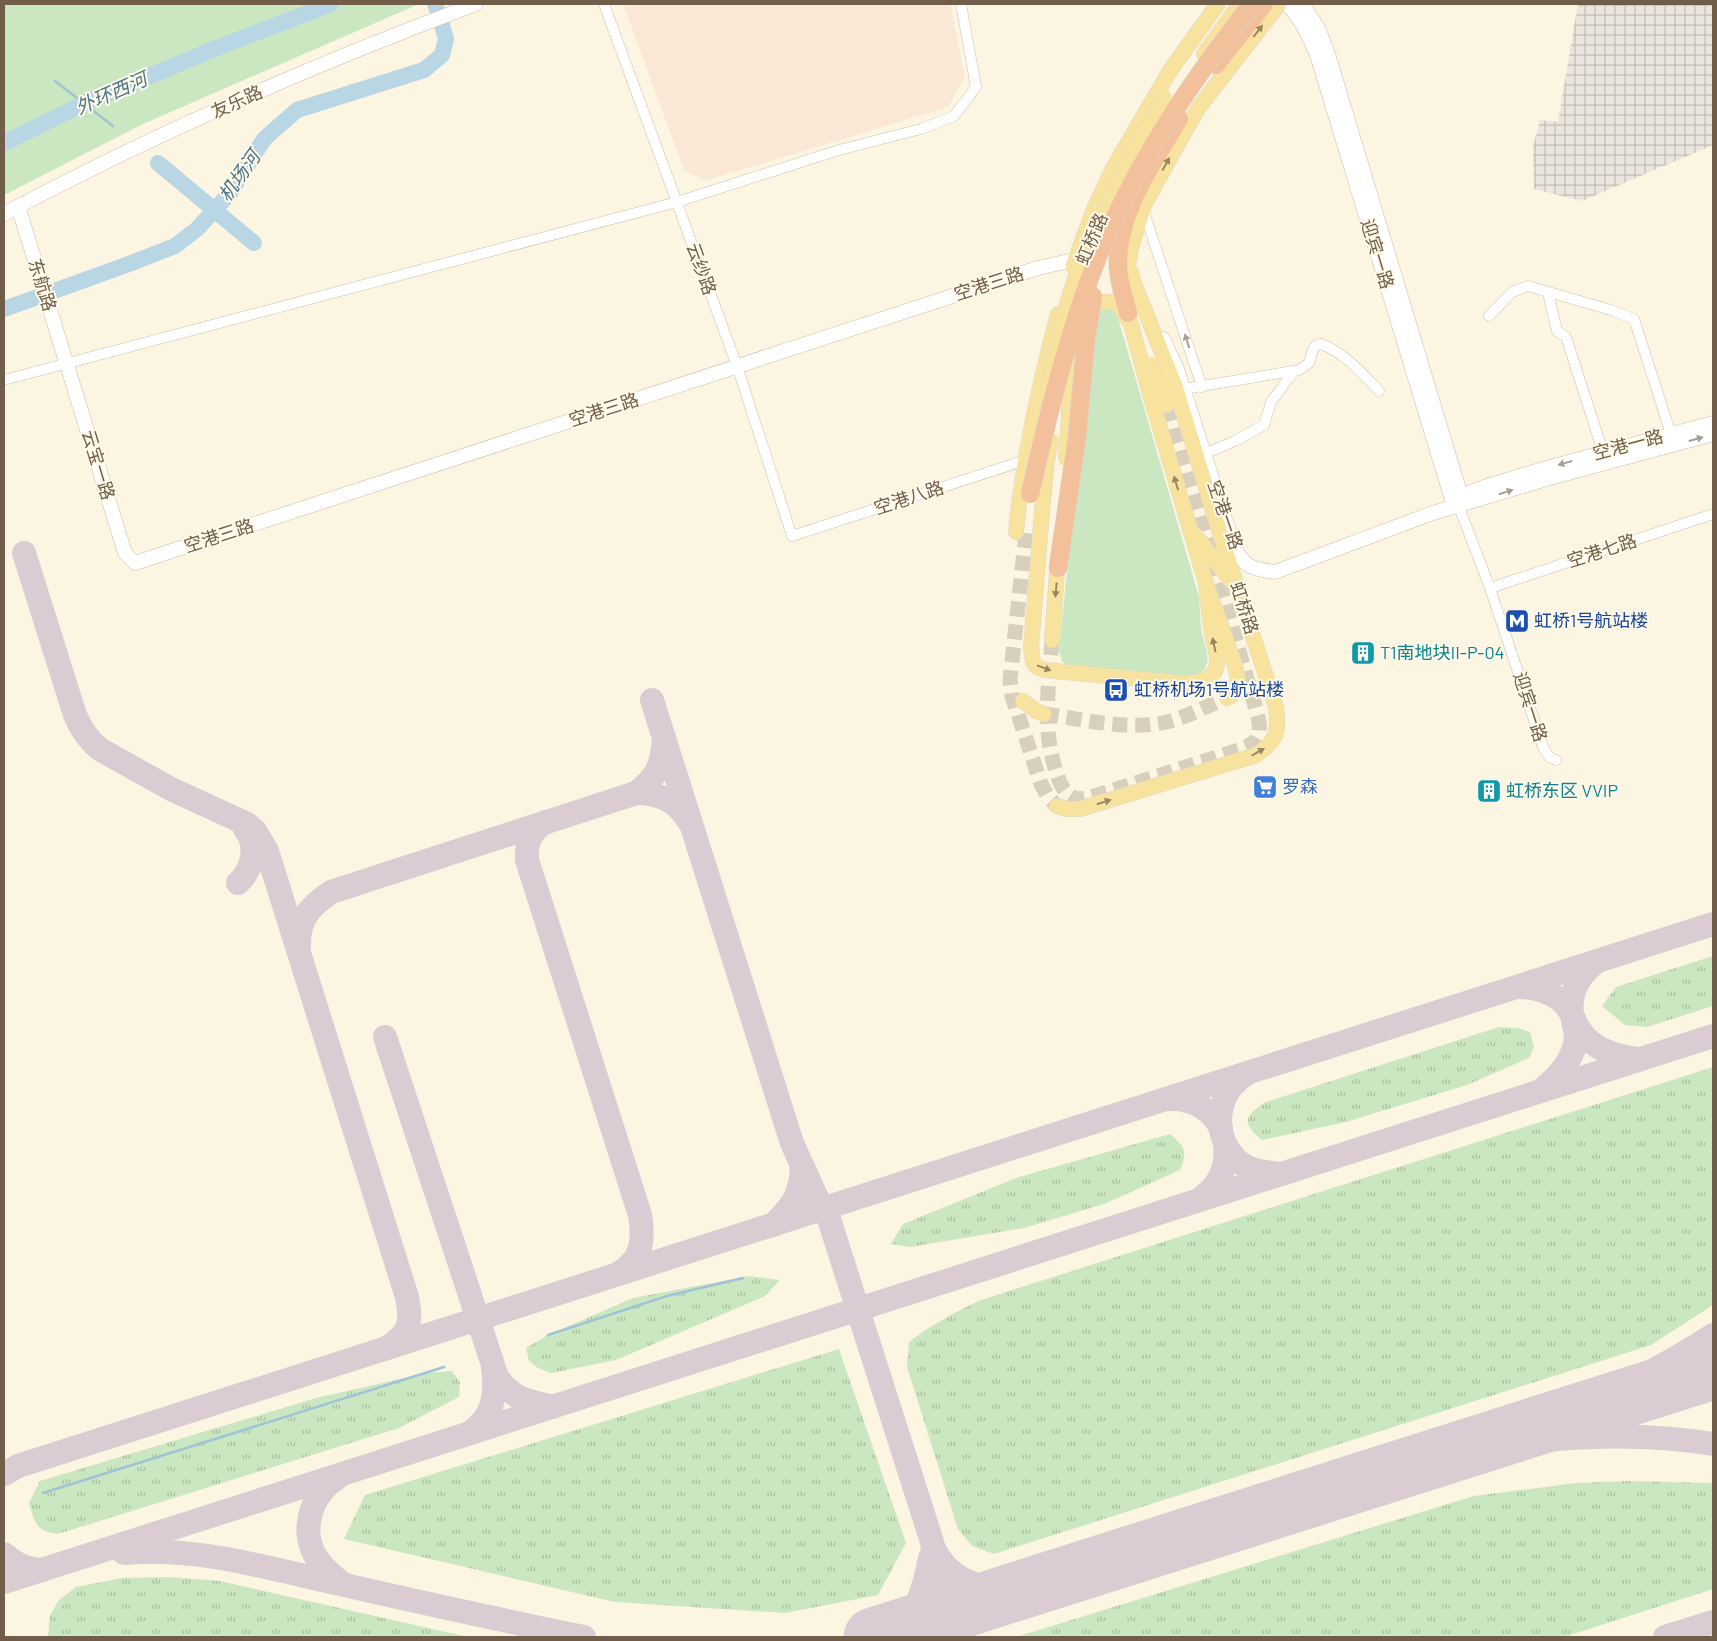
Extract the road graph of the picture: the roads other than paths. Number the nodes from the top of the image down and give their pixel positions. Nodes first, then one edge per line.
1 (450, 4) edge
2 (476, 4) edge
3 (604, 4) edge
4 (961, 4) edge
5 (1218, 4) edge
6 (1229, 4) edge
7 (1240, 4) edge
8 (1252, 4) edge
9 (1264, 4) edge
10 (1279, 4) edge
11 (1287, 4) edge
12 (1302, 4) edge
13 (1147, 173) junction
14 (1124, 201) junction
15 (677, 202) junction
16 (12, 203) edge
17 (1144, 205) junction
18 (4, 214) edge
19 (26, 225) dead end
20 (1130, 253) junction
21 (1074, 260) junction
22 (1548, 293) junction
23 (1136, 311) junction
24 (1489, 316) dead end
25 (1076, 326) junction
26 (1134, 335) junction
27 (66, 363) junction
28 (737, 366) junction
29 (1294, 371) junction
30 (4, 380) edge
31 (1202, 387) junction
32 (1184, 389) junction
33 (1379, 392) dead end
34 (1167, 405) tunnel mouth
35 (1713, 423) edge
36 (1671, 434) junction
37 (1713, 434) edge
38 (1603, 452) junction
39 (1204, 454) junction
40 (1026, 460) junction
41 (1030, 494) junction
42 (1457, 501) junction
43 (1713, 514) edge
44 (1190, 529) junction
45 (792, 536) joint
46 (1039, 554) junction
47 (135, 563) joint
48 (1058, 568) junction
49 (1206, 583) junction
50 (1490, 588) junction
51 (1238, 589) junction
52 (1052, 640) tunnel mouth
53 (1227, 698) tunnel mouth
54 (1023, 701) dead end
55 (1044, 714) tunnel mouth
56 (1556, 760) dead end
57 (1057, 806) dead end

1 - 16 main road, 友乐路
2 - 16 main road, 友乐路
3 - 15 street, 云纱路
4 - 15 street
5 - 21 main road, 虹桥路
6 - 41 main road, 虹桥路, bridge
7 - 25 main road
8 - 14 highway, bridge
9 - 13 highway
17 -> 10 main road, 虹桥路
11 - 42 main road, 迎宾一路
12 - 42 main road, 迎宾一路
13 - 20 highway
13 - 23 highway
14 - 41 highway, bridge
14 - 48 highway, bridge
15 - 27 street
15 - 28 street, 云纱路
16 - 18 main road, 友乐路
16 - 19 main road
16 - 27 main road, 东航路
17 - 20 main road, 虹桥路
31 -> 17 street
20 - 23 main road, 虹桥路
21 - 28 main road, 空港三路
21 - 40 main road, 虹桥路
22 - 24 street
22 - 36 street
22 - 38 street
23 - 26 main road, 虹桥路
23 - 32 main road, 空港一路
23 - 34 main road
23 - 51 main road, 虹桥路
25 - 26 main road
25 - 46 main road
25 - 48 main road
44 -> 26 main road, 虹桥路
27 - 30 street
27 - 47 main road, 云宝一路
28 - 45 street, 云纱路
28 - 47 main road, 空港三路
29 - 31 street
29 - 33 street
29 - 39 street
31 - 32 street
32 - 39 main road, 空港一路
35 - 36 main road, 空港一路
36 - 38 main road, 空港一路
42 -> 37 main road, 空港一路
38 -> 42 main road, 空港一路
39 - 42 main road, 空港一路
40 - 41 main road, 虹桥路
40 - 45 street, 空港八路
40 - 46 main road
42 - 50 street, 迎宾一路
43 - 50 street, 空港七路
44 - 49 main road, 虹桥路
44 - 51 main road
46 -> 49 main road
48 -> 52 main road
49 - 53 main road, 虹桥路
50 - 56 street, 迎宾一路
57 -> 51 main road, 虹桥路
54 - 55 main road

